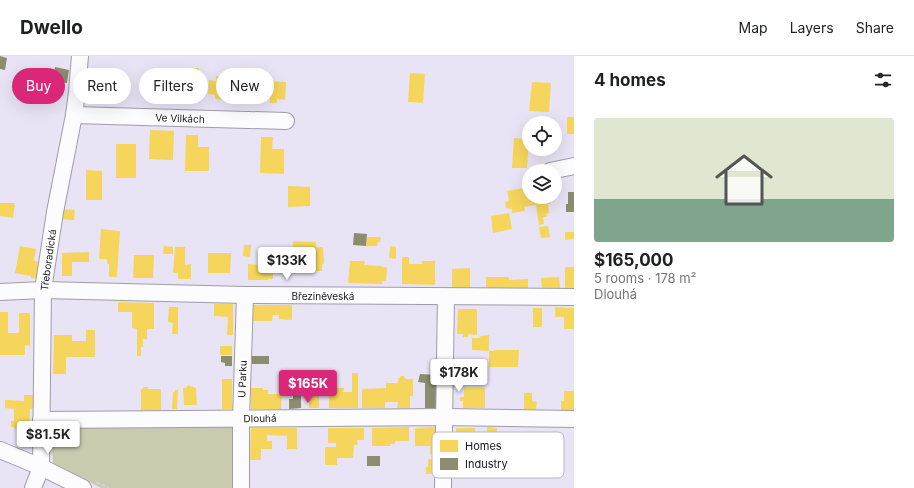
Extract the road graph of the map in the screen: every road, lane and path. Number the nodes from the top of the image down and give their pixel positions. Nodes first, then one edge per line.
1 (80, 56) edge
2 (74, 115) junction
3 (286, 121) dead end
4 (574, 166) edge
5 (562, 168) edge
6 (43, 290) junction
7 (0, 292) edge
8 (245, 295) junction
9 (446, 297) junction
10 (574, 297) edge
11 (445, 417) junction
12 (241, 419) junction
13 (574, 419) edge
14 (41, 420) junction
15 (445, 432) edge
16 (0, 450) edge
17 (41, 467) junction
18 (443, 478) edge
19 (33, 488) edge
20 (83, 488) edge
21 (241, 488) edge
22 (443, 488) edge

1 - 2 street, Třeboradická
2 - 3 street, Ve Vilkách
2 - 6 street, Třeboradická
4 - 5 street
6 - 7 street, Březiněveská
6 - 8 street, Březiněveská
6 - 14 street, Třeboradická
8 - 9 street, Březiněveská
8 - 12 street, U Parku
9 - 10 street, Březiněveská
9 - 11 street
11 - 12 street, Dlouhá
11 - 13 street, Dlouhá
11 - 15 street
12 - 14 street, Dlouhá
12 - 21 street, U Parku
14 - 17 street, Třeboradická
16 - 17 street
17 - 19 street
17 - 20 street
18 - 22 street

